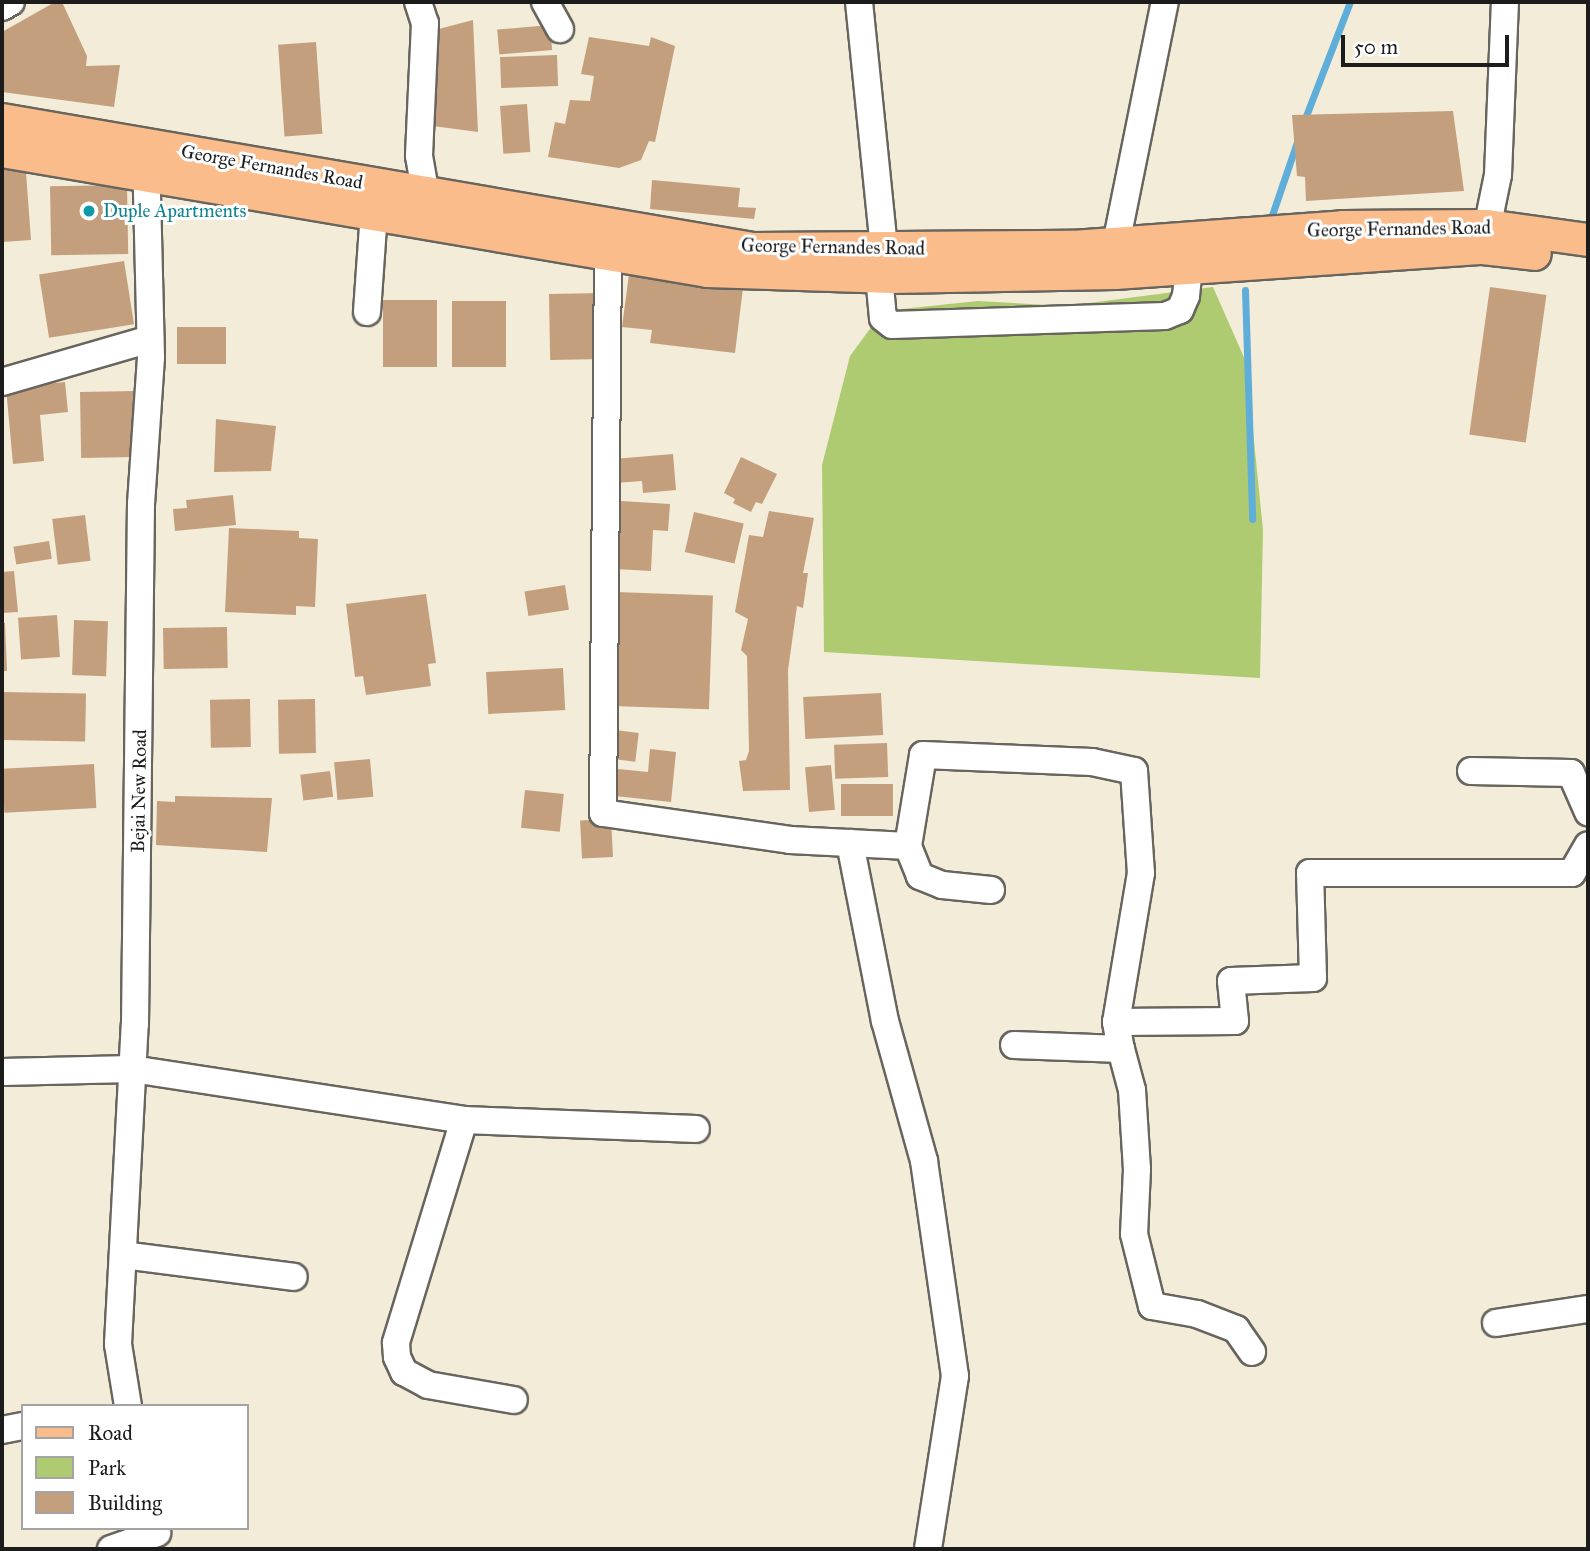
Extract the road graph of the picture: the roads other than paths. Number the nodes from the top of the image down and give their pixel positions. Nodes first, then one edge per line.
1 (11, 2) edge
2 (418, 2) edge
3 (545, 2) edge
4 (859, 2) edge
5 (1165, 2) edge
6 (1505, 2) edge
7 (2, 7) edge
8 (560, 29) dead end
9 (2, 120) edge
10 (2, 151) edge
11 (146, 160) junction
12 (426, 194) junction
13 (373, 212) junction
14 (1485, 237) junction
15 (1588, 240) edge
16 (1116, 244) junction
17 (608, 252) junction
18 (1588, 261) edge
19 (881, 263) junction
20 (1189, 268) junction
21 (367, 312) dead end
22 (150, 339) junction
23 (2, 382) edge
24 (1471, 771) dead end
25 (1588, 812) edge
26 (850, 843) junction
27 (1588, 845) edge
28 (908, 846) junction
29 (991, 890) dead end
30 (1116, 1022) junction
31 (1014, 1045) dead end
32 (1121, 1048) junction
33 (132, 1069) junction
34 (2, 1072) edge
35 (464, 1120) junction
36 (696, 1129) dead end
37 (123, 1255) junction
38 (294, 1277) dead end
39 (1588, 1309) edge
40 (1496, 1323) dead end
41 (1252, 1352) dead end
42 (514, 1400) dead end
43 (128, 1404) edge
44 (21, 1426) edge
45 (2, 1430) edge
46 (158, 1537) edge
47 (111, 1549) edge
48 (928, 1549) edge

1 - 7 street
2 - 12 street
3 - 8 street
4 - 19 street
5 - 16 street
6 - 14 street
9 - 11 main road, George Fernandes Road
10 - 11 main road, George Fernandes Road
11 - 12 main road, George Fernandes Road
11 - 13 main road, George Fernandes Road
11 - 22 street, Bejai New Road
12 - 19 main road, George Fernandes Road
13 - 17 main road, George Fernandes Road
13 - 21 street
14 - 15 main road, George Fernandes Road
14 - 16 main road, George Fernandes Road
14 - 18 main road, George Fernandes Road
14 - 20 main road, George Fernandes Road
16 - 19 main road, George Fernandes Road
17 - 19 main road, George Fernandes Road
17 - 26 street
19 - 20 main road, George Fernandes Road
19 - 20 street
22 - 23 street
22 - 33 street, Bejai New Road
24 - 25 street
26 - 28 street
26 - 48 street
27 - 30 street
28 - 29 street
28 - 30 street
30 - 32 street
31 - 32 street
32 - 41 street
33 - 34 street
33 - 35 street
33 - 37 street, Bejai New Road
35 - 36 street
35 - 42 street
37 - 38 street
37 - 43 street, Bejai New Road
39 - 40 street
44 - 45 street
46 - 47 street

